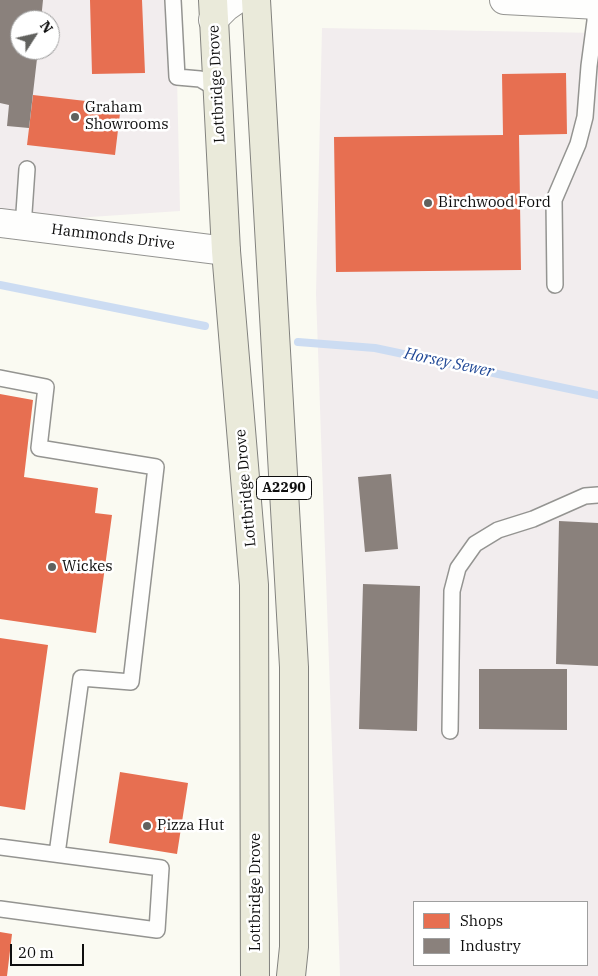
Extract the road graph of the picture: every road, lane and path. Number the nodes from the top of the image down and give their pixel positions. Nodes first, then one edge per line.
1 (173, 0) edge
2 (236, 0) edge
3 (256, 0) edge
4 (504, 0) edge
5 (546, 1) edge
6 (596, 5) edge
7 (214, 10) edge
8 (217, 89) junction
9 (27, 169) dead end
10 (12, 225) edge
11 (226, 251) junction
12 (555, 285) dead end
13 (0, 378) edge
14 (598, 495) edge
15 (450, 731) dead end
16 (0, 847) edge
17 (58, 854) junction
18 (0, 909) edge
19 (255, 976) edge
20 (290, 976) edge

1 - 8 lane
2 - 7 street
3 - 20 main road, A2290
4 - 5 street
5 - 6 street
6 - 12 lane
7 - 8 main road, Lottbridge Drove / A2290
8 - 11 main road, Lottbridge Drove / A2290
9 - 10 lane
10 - 11 street, Hammonds Drive
11 - 19 main road, Lottbridge Drove / A2290
13 - 17 lane
14 - 15 lane
16 - 17 lane
17 - 18 lane

